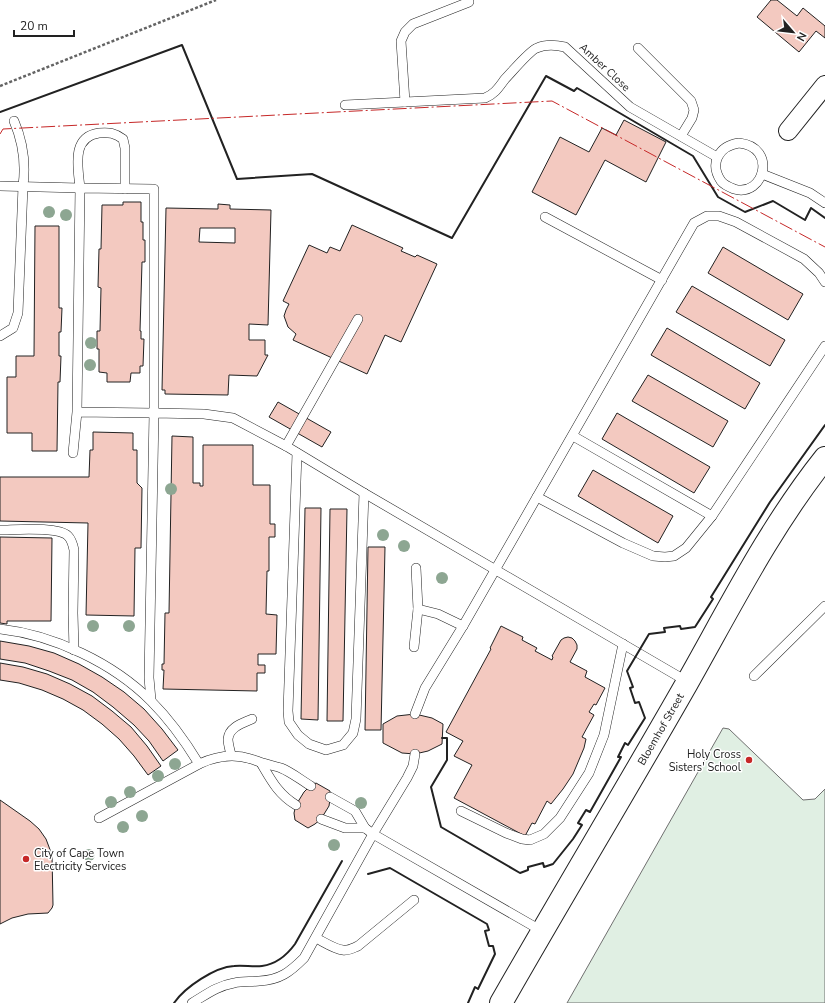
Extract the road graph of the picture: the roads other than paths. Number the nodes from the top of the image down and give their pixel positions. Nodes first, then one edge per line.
1 (469, 2) dead end
2 (638, 48) dead end
3 (825, 85) edge
4 (405, 102) junction
5 (345, 105) dead end
6 (14, 121) dead end
7 (788, 131) dead end
8 (681, 136) junction
9 (717, 157) junction
10 (762, 174) junction
11 (0, 186) edge
12 (23, 186) junction
13 (80, 188) junction
14 (125, 188) junction
15 (825, 203) edge
16 (545, 217) dead end
17 (662, 280) junction
18 (825, 282) edge
19 (358, 319) dead end
20 (0, 336) edge
21 (825, 346) edge
22 (77, 412) junction
23 (154, 413) junction
24 (573, 436) junction
25 (286, 446) junction
26 (73, 453) dead end
27 (297, 453) junction
28 (825, 458) edge
29 (364, 493) junction
30 (537, 497) junction
31 (712, 516) junction
32 (0, 530) edge
33 (416, 568) dead end
34 (495, 570) junction
35 (825, 606) edge
36 (418, 609) junction
37 (463, 626) junction
38 (0, 629) edge
39 (623, 644) junction
40 (414, 647) dead end
41 (74, 650) junction
42 (754, 676) dead end
43 (688, 682) junction
44 (151, 700) junction
45 (415, 714) dead end
46 (252, 719) dead end
47 (414, 754) dead end
48 (231, 756) junction
49 (261, 763) junction
50 (200, 764) junction
51 (311, 786) dead end
52 (330, 797) dead end
53 (296, 805) dead end
54 (461, 810) dead end
55 (99, 818) dead end
56 (321, 819) dead end
57 (365, 828) junction
58 (374, 834) junction
59 (414, 900) dead end
60 (542, 931) junction
61 (316, 938) junction
62 (192, 1003) edge
63 (501, 1003) edge

1 - 4 lane
2 - 8 lane
3 - 7 street
4 - 5 lane, Amber Close
4 - 8 lane, Amber Close
6 - 12 lane
8 - 9 lane, Amber Close
9 - 10 lane
9 - 10 lane
10 - 15 lane
11 - 12 lane
12 - 13 lane
12 - 20 lane
13 - 14 lane
13 - 14 lane
13 - 22 lane
14 - 23 lane
16 - 17 lane
17 - 18 lane
17 - 24 lane
19 - 25 lane
21 - 31 lane
22 - 23 lane
22 - 26 lane
23 - 25 lane
23 - 44 lane
24 - 30 lane
24 - 31 lane
25 - 27 lane
27 - 29 lane
27 - 29 lane
28 - 43 street, Bloemhof Street
29 - 34 lane
30 - 31 lane
30 - 34 lane
32 - 41 lane
33 - 36 lane
34 - 37 lane
34 - 39 lane
35 - 42 lane
36 - 37 lane
36 - 40 lane
37 - 45 lane
38 - 41 lane
39 - 43 lane
39 - 54 lane
41 - 44 lane
43 - 60 street, Bloemhof Street
44 - 50 lane
46 - 48 lane
47 - 58 lane
48 - 49 lane
48 - 50 lane
49 - 51 lane
49 - 53 lane
50 - 55 lane
52 - 57 lane
56 - 57 lane
57 - 58 lane
58 - 60 lane
58 - 61 lane
59 - 61 lane
60 - 63 street, Bloemhof Street
61 - 62 lane

